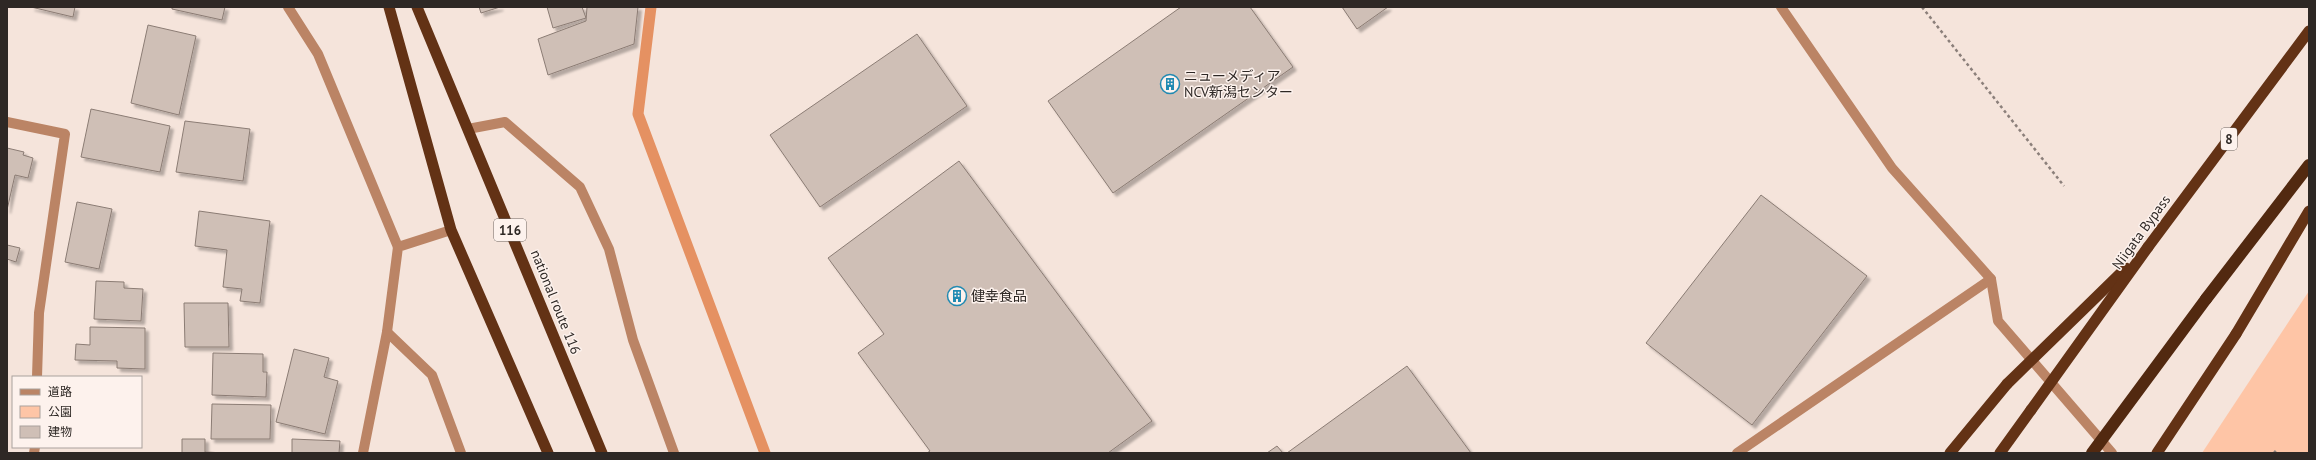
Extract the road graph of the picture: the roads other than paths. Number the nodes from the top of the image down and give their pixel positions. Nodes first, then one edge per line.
1 (288, 7) edge
2 (389, 7) edge
3 (417, 7) edge
4 (1781, 7) edge
5 (2309, 31) edge
6 (7, 122) edge
7 (468, 129) junction
8 (2309, 165) edge
9 (2309, 211) edge
10 (451, 230) junction
11 (2148, 247) junction
12 (398, 248) junction
13 (1990, 279) junction
14 (387, 332) junction
15 (37, 376) edge
16 (590, 425) junction
17 (363, 453) edge
18 (461, 453) edge
19 (548, 453) edge
20 (602, 453) edge
21 (606, 453) edge
22 (674, 453) edge
23 (1737, 453) edge
24 (1950, 453) edge
25 (2000, 453) edge
26 (2092, 453) edge
27 (2112, 453) edge
28 (2157, 453) edge

1 - 12 street
2 - 10 highway
3 - 7 highway, national route 116 / 116
4 - 13 street
5 - 11 highway, Niigata Bypass / 8
6 - 15 street
7 - 16 highway, national route 116 / 116
7 - 22 street
8 - 26 highway, bridge
9 - 28 highway, bridge
10 - 12 street
10 - 19 highway
11 - 24 highway, bridge
11 - 25 highway, Niigata Bypass / 8, bridge
12 - 14 street
13 - 23 street
13 - 27 street
14 - 17 street
14 - 18 street
16 - 20 highway, national route 116 / 116
16 - 21 highway

